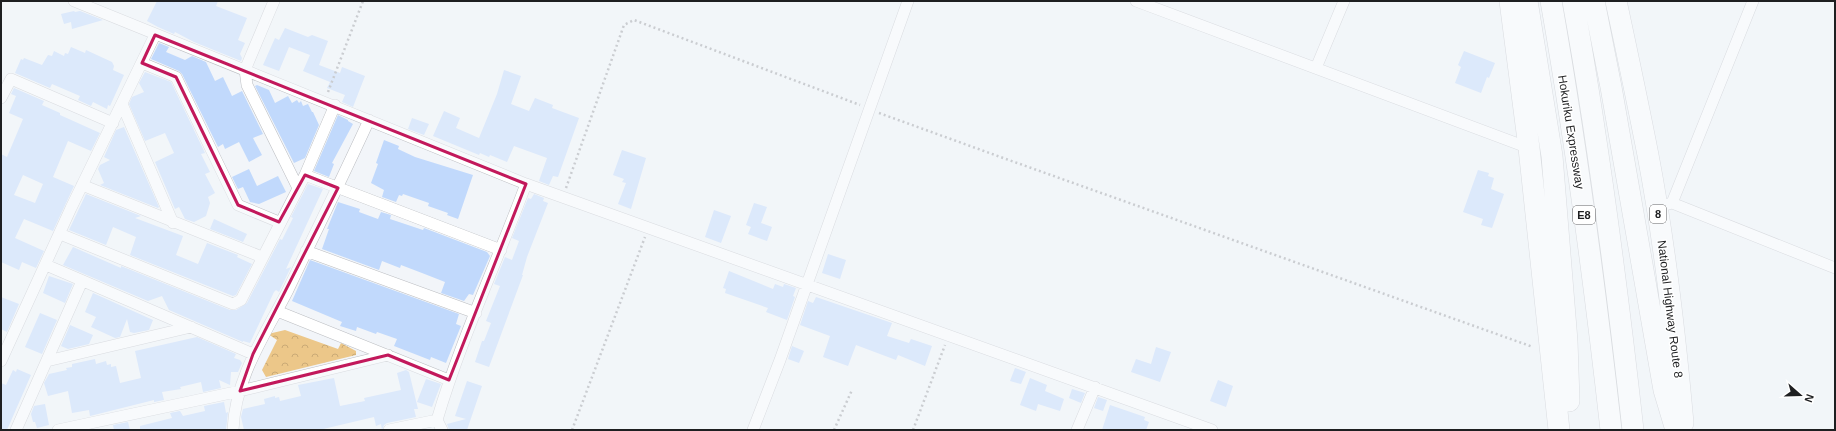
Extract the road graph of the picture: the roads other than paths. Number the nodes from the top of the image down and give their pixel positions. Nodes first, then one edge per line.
1 (74, 1) edge
2 (274, 1) edge
3 (908, 1) edge
4 (1139, 1) edge
5 (1344, 1) edge
6 (1510, 1) edge
7 (1527, 1) edge
8 (1551, 1) edge
9 (1573, 1) edge
10 (1594, 1) edge
11 (1616, 1) edge
12 (1753, 1) edge
13 (155, 34) junction
14 (142, 63) junction
15 (1316, 68) junction
16 (245, 70) junction
17 (1, 98) edge
18 (122, 104) junction
19 (329, 104) junction
20 (369, 120) junction
21 (113, 123) junction
22 (1530, 148) junction
23 (305, 175) junction
24 (526, 184) junction
25 (82, 186) junction
26 (298, 188) junction
27 (338, 188) junction
28 (1664, 205) junction
29 (173, 222) junction
30 (279, 222) junction
31 (60, 234) junction
32 (501, 250) junction
33 (306, 251) junction
34 (262, 257) junction
35 (46, 265) junction
36 (1835, 268) edge
37 (82, 281) junction
38 (807, 286) junction
39 (277, 311) junction
40 (476, 313) junction
41 (190, 328) junction
42 (4, 345) edge
43 (253, 354) junction
44 (388, 355) junction
45 (1, 361) edge
46 (47, 361) junction
47 (449, 380) junction
48 (1095, 387) junction
49 (240, 391) junction
50 (437, 420) junction
51 (16, 430) edge
52 (58, 430) edge
53 (233, 430) edge
54 (389, 430) edge
55 (442, 430) edge
56 (753, 430) edge
57 (1077, 430) edge
58 (1212, 430) edge
59 (1559, 430) edge
60 (1569, 430) edge
61 (1611, 430) edge
62 (1633, 430) edge
63 (1676, 430) edge
64 (1684, 430) edge

1 - 13 street
2 - 16 street
3 - 38 street
4 - 15 street
5 - 15 street
6 - 22 highway
7 - 60 highway
8 - 61 highway, Hokuriku Expressway / E8
9 - 62 highway, Hokuriku Expressway / E8
10 - 63 highway
11 - 28 highway, National Highway Route 8 / 8
12 - 28 street
13 - 14 street
13 - 16 street
14 - 18 street
14 - 30 street
15 - 22 street
16 - 19 street
16 - 26 street
17 - 21 street
18 - 21 street
18 - 29 street
19 - 20 street
19 - 23 street
20 - 24 street
20 - 27 street
21 - 25 street
22 - 59 highway
23 - 26 street
23 - 27 street
24 - 32 street
24 - 38 street
25 - 29 street
25 - 31 street
26 - 30 street
27 - 32 street
27 - 33 street
28 - 36 street
28 - 64 highway, National Highway Route 8 / 8
29 - 34 street
30 - 34 street
31 - 34 street
31 - 35 street
32 - 40 street
33 - 39 street
33 - 40 street
35 - 37 street
35 - 42 street
37 - 41 street
37 - 46 street
38 - 48 street
38 - 56 street
39 - 43 street
39 - 44 street
40 - 47 street
41 - 43 street
41 - 46 street
42 - 45 street
43 - 49 street
44 - 47 street
44 - 49 street
46 - 51 street
47 - 50 street
48 - 57 street
48 - 58 street
49 - 52 street
49 - 53 street
50 - 54 street
50 - 55 street

